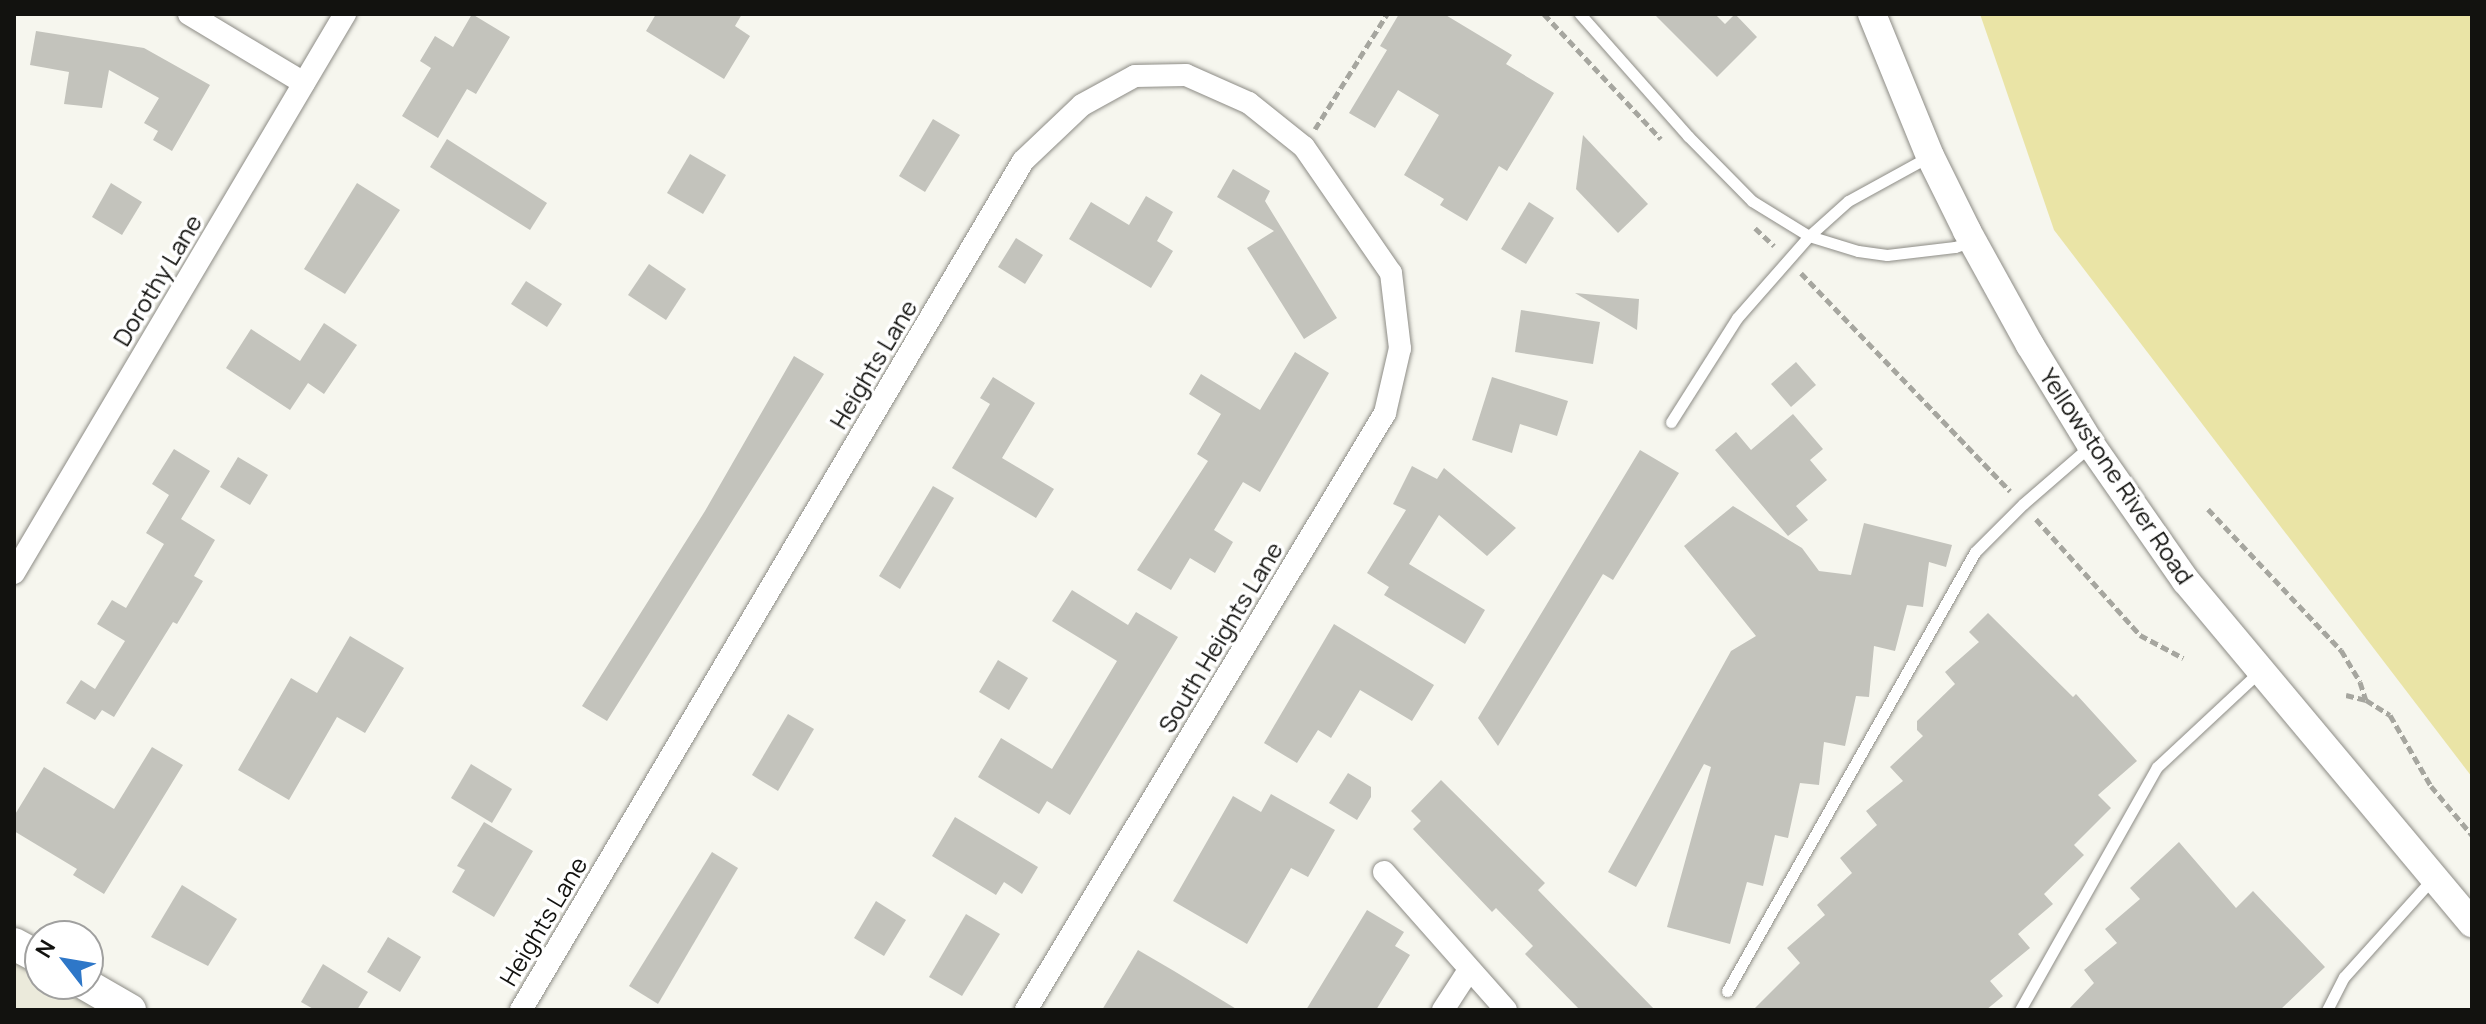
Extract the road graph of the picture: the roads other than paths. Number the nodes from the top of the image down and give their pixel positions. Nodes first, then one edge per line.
1 (189, 14) edge
2 (345, 14) edge
3 (1580, 14) edge
4 (1872, 14) edge
5 (304, 83) junction
6 (1930, 156) junction
7 (1809, 236) junction
8 (1972, 240) junction
9 (1391, 273) joint
10 (1671, 422) dead end
11 (2091, 445) junction
12 (14, 573) edge
13 (2260, 672) junction
14 (1384, 872) dead end
15 (2434, 876) junction
16 (2472, 923) edge
17 (1469, 970) junction
18 (1727, 991) dead end
19 (104, 995) edge
20 (130, 1010) edge
21 (521, 1010) edge
22 (1026, 1010) edge
23 (1443, 1010) edge
24 (1506, 1010) edge
25 (2020, 1010) edge
26 (2327, 1010) edge

1 - 5 street
2 - 5 street, Dorothy Lane
3 - 7 lane
4 - 6 street, Yellowstone River Road
5 - 12 street, Dorothy Lane
6 - 7 lane
6 - 8 street, Yellowstone River Road
7 - 8 lane
7 - 10 lane
8 - 11 street, Yellowstone River Road
9 - 21 street, Heights Lane
9 - 22 street, South Heights Lane
11 - 13 street, Yellowstone River Road
11 - 18 lane
13 - 15 street, Yellowstone River Road
13 - 25 lane
14 - 17 street
15 - 16 street, Yellowstone River Road
15 - 26 lane
17 - 23 street
17 - 24 street
19 - 20 main road

